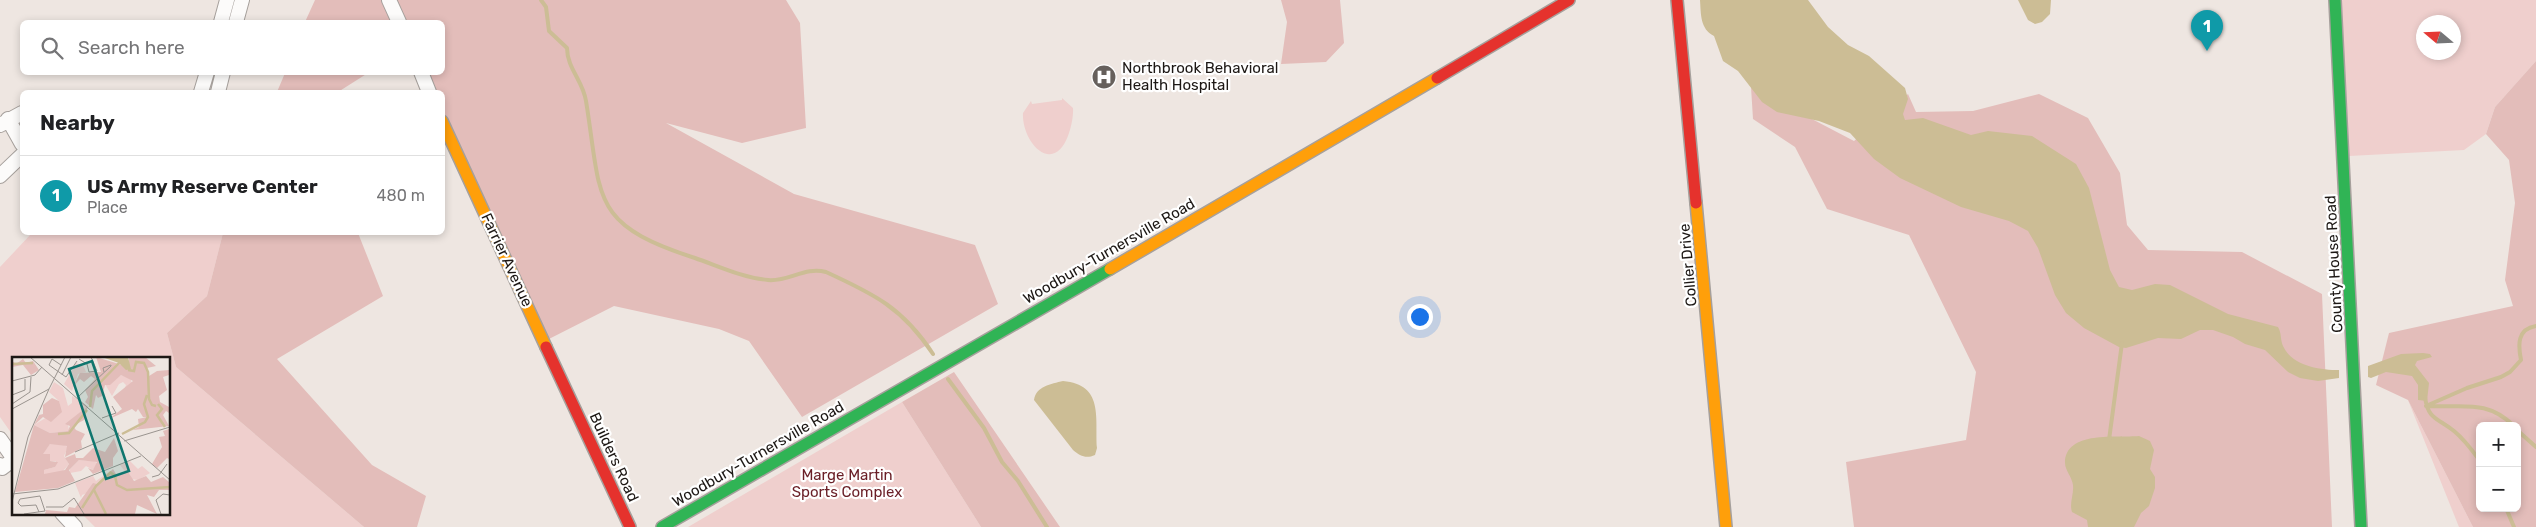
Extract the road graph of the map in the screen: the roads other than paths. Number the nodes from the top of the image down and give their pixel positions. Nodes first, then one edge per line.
1 (227, 0) edge
2 (242, 0) edge
3 (389, 0) edge
4 (1569, 0) edge
5 (1678, 0) edge
6 (2336, 0) edge
7 (222, 20) edge
8 (237, 20) edge
9 (398, 20) edge
10 (206, 75) edge
11 (222, 75) edge
12 (422, 75) edge
13 (202, 90) edge
14 (218, 90) edge
15 (429, 90) edge
16 (20, 114) edge
17 (4, 122) edge
18 (445, 126) edge
19 (20, 142) edge
20 (20, 157) edge
21 (0, 176) edge
22 (572, 399) joint
23 (0, 439) edge
24 (12, 456) edge
25 (12, 460) edge
26 (0, 465) edge
27 (63, 514) edge
28 (75, 527) edge
29 (630, 527) edge
30 (662, 527) edge
31 (1726, 527) edge
32 (2361, 527) edge

1 - 7 street
2 - 8 street
3 - 9 street
4 - 30 street, Woodbury-Turnersville Road
5 - 31 street, Collier Drive
6 - 32 street, County House Road
10 - 13 street
11 - 14 street
12 - 15 street
16 - 17 street
17 - 19 street
18 - 22 street, Farrier Avenue
20 - 21 street
22 - 29 street, Builders Road
23 - 24 street
25 - 26 street
27 - 28 street

